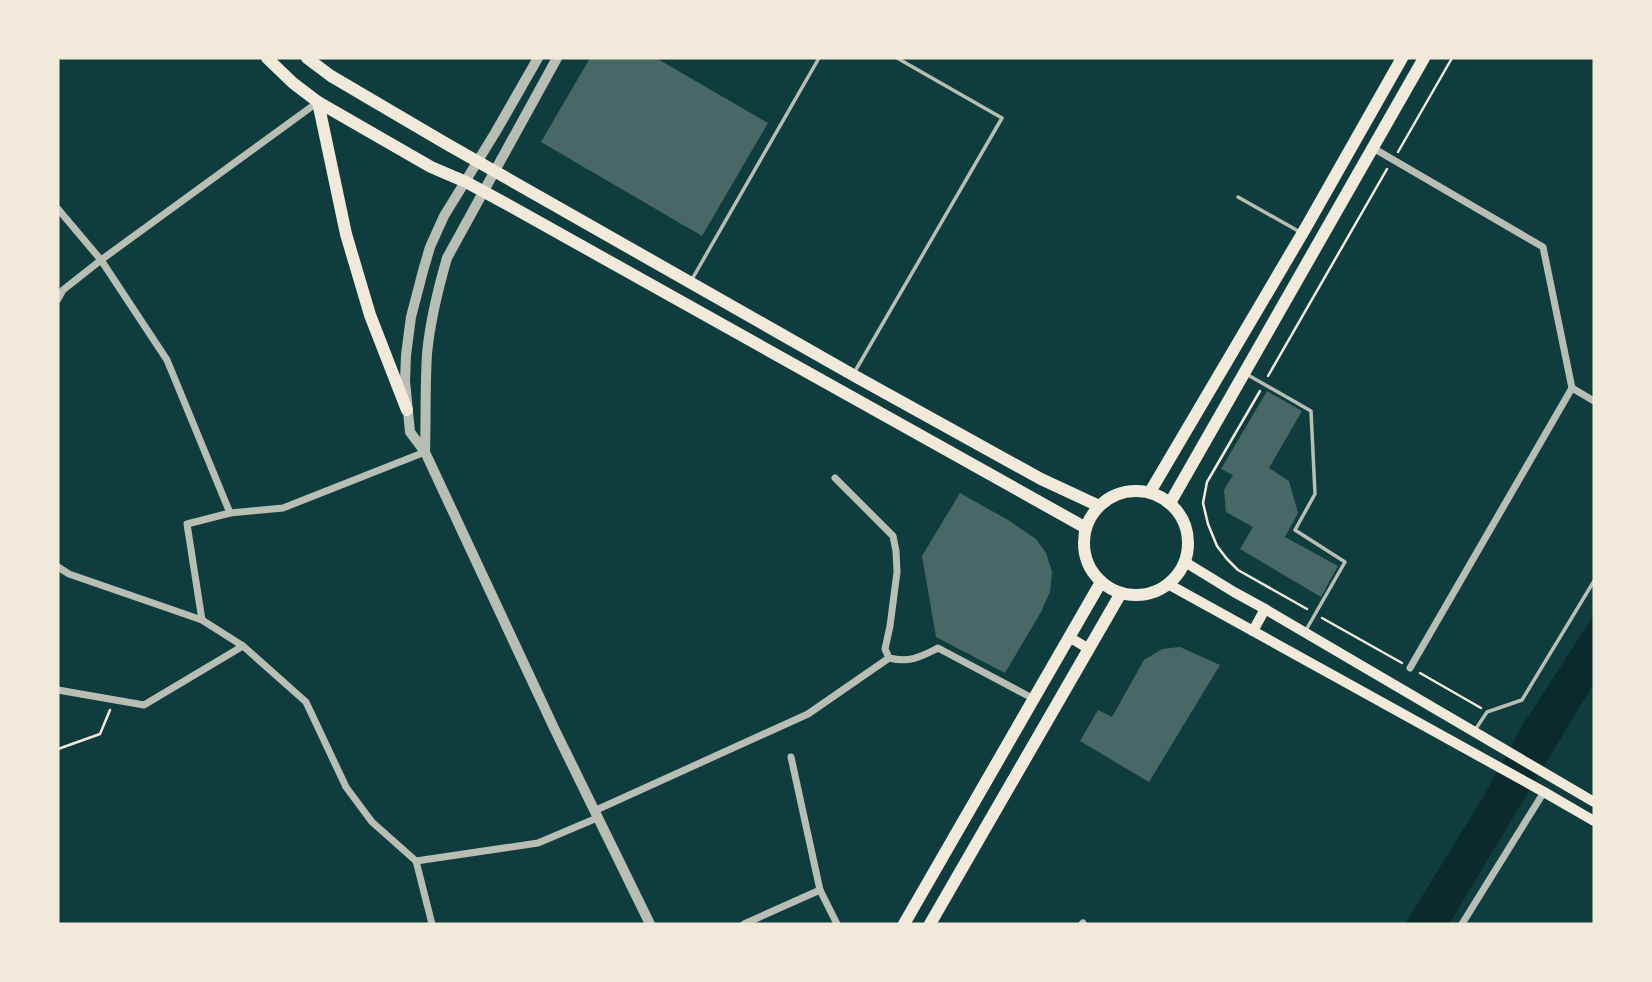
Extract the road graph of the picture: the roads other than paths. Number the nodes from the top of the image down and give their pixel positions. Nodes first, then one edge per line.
1 (267, 58) edge
2 (307, 58) edge
3 (538, 58) edge
4 (557, 58) edge
5 (819, 58) edge
6 (897, 58) edge
7 (1402, 58) edge
8 (1424, 58) edge
9 (318, 102) junction
10 (1373, 148) junction
11 (478, 161) junction
12 (494, 170) junction
13 (466, 183) junction
14 (482, 192) junction
15 (1238, 197) dead end
16 (58, 209) edge
17 (1302, 233) junction
18 (101, 260) junction
19 (691, 282) junction
20 (58, 299) edge
21 (1244, 373) junction
22 (853, 375) junction
23 (1572, 388) junction
24 (1594, 401) edge
25 (1197, 409) junction
26 (407, 410) junction
27 (1217, 421) junction
28 (425, 452) junction
29 (835, 478) dead end
30 (1041, 480) junction
31 (1150, 492) junction
32 (1031, 497) junction
33 (1170, 503) junction
34 (1099, 506) junction
35 (230, 513) junction
36 (1086, 528) junction
37 (1185, 562) junction
38 (58, 566) edge
39 (1594, 581) edge
40 (1101, 582) junction
41 (1168, 584) junction
42 (1121, 593) junction
43 (1265, 608) junction
44 (202, 621) junction
45 (1253, 631) junction
46 (1305, 631) junction
47 (1069, 637) junction
48 (243, 646) junction
49 (1089, 649) junction
50 (889, 659) junction
51 (1410, 668) road end
52 (58, 690) edge
53 (1034, 699) junction
54 (1474, 732) junction
55 (791, 757) dead end
56 (1544, 792) junction
57 (1594, 802) edge
58 (596, 815) junction
59 (1594, 821) edge
60 (416, 861) junction
61 (820, 890) junction
62 (432, 924) edge
63 (650, 924) edge
64 (744, 924) edge
65 (837, 924) edge
66 (904, 924) edge
67 (930, 924) edge
68 (1462, 924) edge

1 - 9 main road
2 - 11 main road
3 - 11 street
4 - 12 street
5 - 19 lane
6 - 22 lane
7 - 17 main road
8 - 10 main road
9 - 13 main road
9 - 18 street
9 - 26 main road
10 - 21 main road
10 - 23 street
11 - 12 main road
11 - 13 street
12 - 14 street
12 - 19 main road
13 - 14 main road
13 - 26 street
14 - 28 street
14 - 32 main road
15 - 17 lane
16 - 18 street
17 - 25 main road
18 - 20 street
18 - 35 street
19 - 22 main road
21 - 27 main road
21 - 46 lane
22 - 30 main road
23 - 24 street
23 - 51 street
25 - 27 main road
25 - 31 main road
26 - 28 street
27 - 33 main road
28 - 35 street
28 - 58 street
29 - 50 street
30 - 32 main road
30 - 34 main road
31 - 33 main road
31 - 34 main road
32 - 36 main road
33 - 37 main road
34 - 36 main road
35 - 44 street
36 - 40 main road
37 - 41 main road
37 - 43 main road
38 - 44 street
39 - 54 lane
40 - 42 main road
40 - 47 main road
41 - 42 main road
41 - 45 main road
42 - 49 main road
43 - 45 main road
43 - 46 main road
44 - 48 street
45 - 56 main road
46 - 54 main road
47 - 49 main road
47 - 53 main road
48 - 52 street
48 - 60 street
49 - 67 main road
50 - 53 street
50 - 58 street
53 - 66 main road
54 - 57 main road
55 - 61 street
56 - 59 main road
56 - 68 street
58 - 60 street
58 - 63 street
60 - 62 street
61 - 64 street
61 - 65 street

